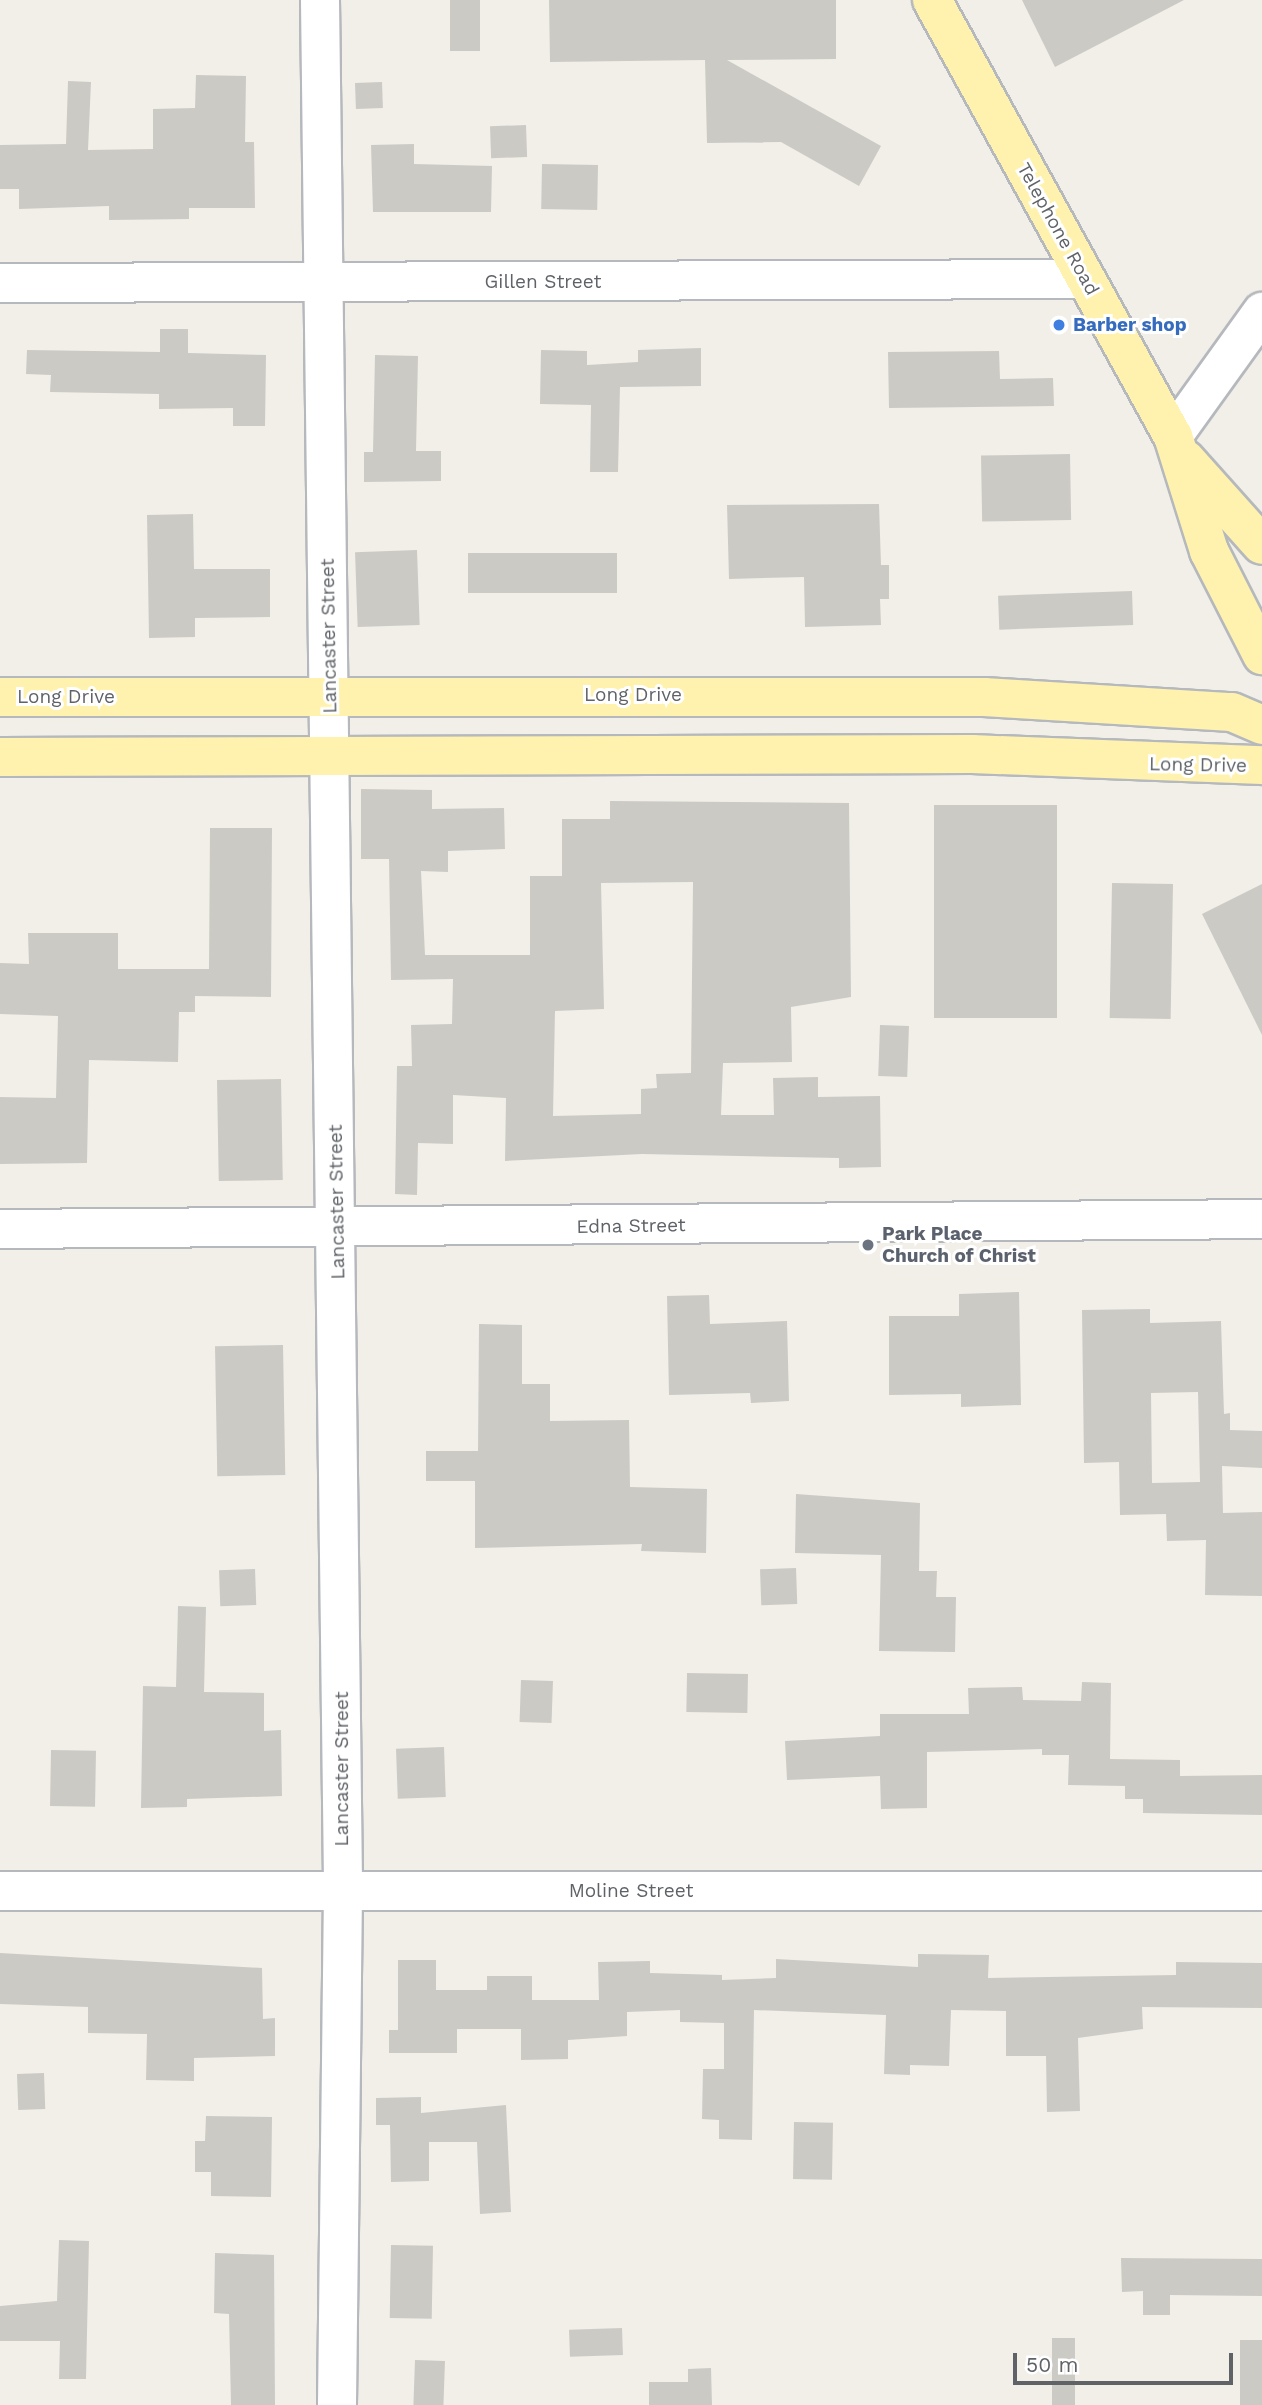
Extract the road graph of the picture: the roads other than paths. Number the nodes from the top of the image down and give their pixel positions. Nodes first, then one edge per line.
1 (320, 0) edge
2 (932, 0) edge
3 (1085, 279) junction
4 (0, 283) edge
5 (321, 283) junction
6 (1262, 312) edge
7 (1178, 447) junction
8 (1262, 545) edge
9 (1262, 655) edge
10 (808, 694) junction
11 (0, 697) edge
12 (331, 698) junction
13 (1262, 725) edge
14 (805, 755) junction
15 (332, 756) junction
16 (0, 757) edge
17 (1262, 765) edge
18 (1262, 1219) edge
19 (0, 1229) edge
20 (338, 1229) junction
21 (0, 1891) edge
22 (343, 1891) junction
23 (1262, 1891) edge
24 (337, 2405) edge

1 - 5 street, Lancaster Street
2 - 3 main road, Telephone Road
3 - 5 street, Gillen Street
3 - 7 main road, Telephone Road
4 - 5 street, Gillen Street
5 - 12 street, Lancaster Street
6 - 7 street
7 - 8 main road, Telephone Road
7 - 9 main road, Telephone Road
10 - 12 main road, Long Drive
10 - 13 main road, Long Drive
10 - 14 main road
11 - 12 main road, Long Drive
12 - 15 street, Lancaster Street
14 - 15 main road, Long Drive
14 - 17 main road, Long Drive
15 - 16 main road, Long Drive
15 - 20 street, Lancaster Street
18 - 20 street, Edna Street
19 - 20 street, Edna Street
20 - 22 street, Lancaster Street
21 - 22 street, Moline Street
22 - 23 street, Moline Street
22 - 24 street, Lancaster Street

